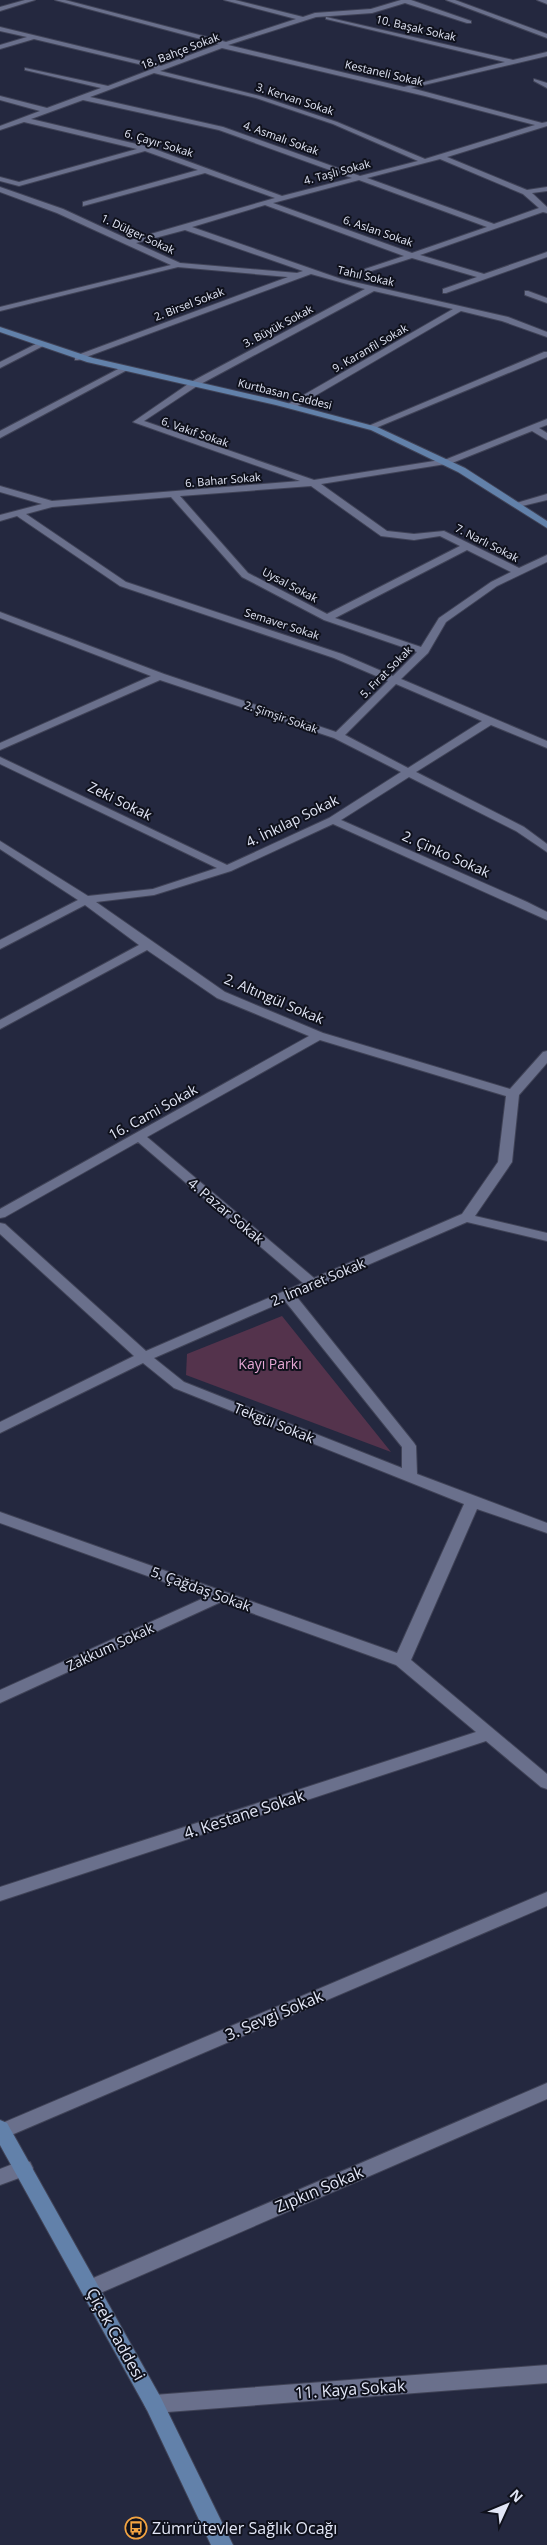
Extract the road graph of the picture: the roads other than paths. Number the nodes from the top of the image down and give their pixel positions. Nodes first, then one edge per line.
1 (32, 0) edge
2 (58, 0) edge
3 (227, 0) edge
4 (407, 0) edge
5 (449, 0) edge
6 (540, 0) edge
7 (93, 2) dead end
8 (369, 2) dead end
9 (547, 2) edge
10 (79, 6) junction
11 (385, 7) junction
12 (0, 9) edge
13 (372, 11) junction
14 (315, 15) junction
15 (304, 19) junction
16 (469, 22) dead end
17 (351, 24) junction
18 (0, 29) edge
19 (36, 36) junction
20 (547, 36) edge
21 (223, 45) junction
22 (0, 47) edge
23 (547, 54) edge
24 (513, 62) junction
25 (162, 68) junction
26 (27, 69) dead end
27 (154, 71) junction
28 (536, 80) dead end
29 (547, 86) edge
30 (109, 88) junction
31 (403, 88) junction
32 (0, 98) edge
33 (85, 98) junction
34 (49, 111) junction
35 (26, 120) junction
36 (544, 124) edge
37 (0, 128) edge
38 (146, 149) junction
39 (439, 156) junction
40 (425, 161) junction
41 (206, 170) junction
42 (356, 178) junction
43 (0, 179) edge
44 (0, 189) edge
45 (547, 189) edge
46 (526, 192) junction
47 (282, 198) junction
48 (266, 203) junction
49 (86, 204) dead end
50 (545, 210) edge
51 (492, 226) junction
52 (188, 228) junction
53 (132, 242) junction
54 (547, 254) edge
55 (410, 255) junction
56 (178, 265) junction
57 (368, 270) dead end
58 (308, 272) junction
59 (298, 276) junction
60 (485, 277) junction
61 (372, 289) junction
62 (446, 291) dead end
63 (528, 293) dead end
64 (547, 301) edge
65 (461, 308) junction
66 (0, 309) edge
67 (0, 329) edge
68 (545, 334) edge
69 (39, 346) junction
70 (547, 354) edge
71 (78, 358) junction
72 (0, 365) edge
73 (124, 370) junction
74 (194, 384) junction
75 (291, 406) junction
76 (547, 422) edge
77 (370, 427) junction
78 (532, 428) junction
79 (0, 435) edge
80 (547, 437) edge
81 (449, 461) junction
82 (313, 483) junction
83 (0, 489) edge
84 (174, 495) junction
85 (547, 497) edge
86 (52, 504) junction
87 (518, 504) junction
88 (18, 513) junction
89 (0, 518) edge
90 (547, 525) edge
91 (467, 546) junction
92 (547, 558) edge
93 (519, 572) junction
94 (0, 615) edge
95 (328, 618) junction
96 (424, 651) junction
97 (160, 676) junction
98 (396, 681) junction
99 (491, 720) junction
100 (338, 736) junction
101 (547, 744) edge
102 (0, 747) edge
103 (0, 760) edge
104 (411, 772) junction
105 (333, 820) junction
106 (0, 844) edge
107 (547, 849) edge
108 (227, 869) junction
109 (86, 900) junction
110 (547, 917) edge
111 (0, 945) edge
112 (146, 945) junction
113 (0, 1025) edge
114 (319, 1036) junction
115 (547, 1055) edge
116 (512, 1094) junction
117 (139, 1137) junction
118 (0, 1214) edge
119 (467, 1218) junction
120 (0, 1227) edge
121 (547, 1237) edge
122 (313, 1284) junction
123 (288, 1295) junction
124 (144, 1357) junction
125 (0, 1428) edge
126 (410, 1477) junction
127 (473, 1502) junction
128 (0, 1517) edge
129 (547, 1528) edge
130 (221, 1596) junction
131 (402, 1661) junction
132 (0, 1697) edge
133 (489, 1734) junction
134 (547, 1782) edge
135 (0, 1894) edge
136 (547, 1899) edge
137 (547, 2091) edge
138 (1, 2130) edge
139 (23, 2168) junction
140 (0, 2177) edge
141 (91, 2288) junction
142 (547, 2374) edge
143 (154, 2404) junction
144 (222, 2545) edge

1 - 12 street
2 - 10 street
3 - 15 street
4 - 11 street, 18. Bahçe Sokak
4 - 16 street
5 - 20 street
6 - 9 street
7 - 10 street
8 - 11 street
10 - 21 street
11 - 13 street, 18. Bahçe Sokak
13 - 14 street, 18. Bahçe Sokak
13 - 17 street, 18. Bahçe Sokak
14 - 15 street, 18. Bahçe Sokak
14 - 17 street, 10. Başak Sokak
15 - 21 street, 18. Bahçe Sokak
17 - 24 street, 10. Başak Sokak
18 - 19 street
19 - 22 street
19 - 25 street
21 - 25 street, 18. Bahçe Sokak
21 - 31 street, Kestaneli Sokak
23 - 24 street
24 - 31 street
25 - 27 street, 18. Bahçe Sokak
26 - 30 street
27 - 30 street, 18. Bahçe Sokak
27 - 40 street, 3. Kervan Sokak
28 - 29 street
30 - 33 street, 18. Bahçe Sokak
31 - 36 street, Kestaneli Sokak
32 - 34 street
33 - 34 street, 18. Bahçe Sokak
33 - 42 street, 4. Asmalı Sokak
34 - 35 street, 18. Bahçe Sokak
35 - 37 street, 18. Bahçe Sokak
35 - 38 street, 6. Çayır Sokak
36 - 39 street, 4. Taşlı Sokak
38 - 41 street, 6. Çayır Sokak
38 - 43 street
39 - 40 street, 4. Taşlı Sokak
39 - 46 street
40 - 42 street, 4. Taşlı Sokak
41 - 47 street, 6. Çayır Sokak
41 - 49 street
42 - 47 street, 4. Taşlı Sokak
42 - 51 street, 4. Asmalı Sokak
44 - 53 street, 1. Dülger Sokak
45 - 46 street
46 - 50 street
47 - 48 street, 4. Taşlı Sokak
48 - 52 street, 4. Taşlı Sokak
48 - 55 street, 6. Aslan Sokak
50 - 51 street
51 - 55 street
52 - 53 street, 4. Taşlı Sokak
52 - 58 street, Tahıl Sokak
53 - 56 street, 1. Dülger Sokak
54 - 60 street
55 - 57 street
55 - 60 street, 6. Aslan Sokak
56 - 59 street
56 - 66 street, 1. Dülger Sokak
58 - 59 street, 2. Birsel Sokak
58 - 61 street, Tahıl Sokak
59 - 71 street, 2. Birsel Sokak
60 - 62 street
61 - 65 street, Tahıl Sokak
61 - 74 street, 3. Büyük Sokak
63 - 64 street
65 - 68 street, Tahıl Sokak
65 - 75 street, 9. Karanfil Sokak
67 - 69 main road, Kurtbasan Caddesi
69 - 71 main road, Kurtbasan Caddesi
69 - 72 street
70 - 77 street
71 - 73 main road, Kurtbasan Caddesi
73 - 74 main road, Kurtbasan Caddesi
73 - 79 street
74 - 75 main road, Kurtbasan Caddesi
74 - 82 street, 6. Vakıf Sokak
75 - 77 main road, Kurtbasan Caddesi
76 - 78 street, 6. Bahar Sokak
77 - 81 main road, Kurtbasan Caddesi
78 - 80 street
78 - 81 street, 6. Bahar Sokak
81 - 82 street, 6. Bahar Sokak
81 - 87 main road, Kurtbasan Caddesi
82 - 84 street, 6. Bahar Sokak
82 - 91 street, 7. Narlı Sokak
83 - 86 street
84 - 86 street, 6. Bahar Sokak
84 - 95 street, Uysal Sokak
85 - 87 street
86 - 88 street, 6. Bahar Sokak
87 - 90 main road, Kurtbasan Caddesi
88 - 89 street, 6. Bahar Sokak
88 - 98 street, Semaver Sokak
91 - 93 street, 7. Narlı Sokak
91 - 95 street
92 - 93 street, 5. Fırat Sokak
93 - 96 street, 5. Fırat Sokak
94 - 97 street, 2. Şimşir Sokak
95 - 96 street, Uysal Sokak
96 - 98 street, 5. Fırat Sokak
97 - 100 street, 2. Şimşir Sokak
97 - 102 street
98 - 99 street, Semaver Sokak
98 - 100 street, 5. Fırat Sokak
99 - 101 street, Semaver Sokak
99 - 104 street, 4. İnkılap Sokak
100 - 104 street, 2. Şimşir Sokak
103 - 108 street, Zeki Sokak
104 - 105 street, 4. İnkılap Sokak
104 - 107 street, 2. Şimşir Sokak
105 - 108 street, 4. İnkılap Sokak
105 - 110 street, 2. Çinko Sokak
106 - 109 street, 2. Altıngül Sokak
108 - 109 street, 4. İnkılap Sokak
109 - 111 street
109 - 112 street, 2. Altıngül Sokak
112 - 113 street
112 - 114 street, 2. Altıngül Sokak
114 - 116 street, 2. Altıngül Sokak
114 - 117 street, 16. Cami Sokak
115 - 116 street
116 - 119 street
117 - 118 street, 16. Cami Sokak
117 - 122 street, 4. Pazar Sokak
119 - 121 street
119 - 122 street, 2. İmaret Sokak
120 - 124 street, Tekgül Sokak
122 - 123 street, 2. İmaret Sokak
123 - 124 street, 2. İmaret Sokak
123 - 126 street
124 - 125 street, 2. İmaret Sokak
124 - 126 street, Tekgül Sokak
126 - 127 street, Tekgül Sokak
127 - 129 street, Tekgül Sokak
127 - 131 street
128 - 130 street, 5. Çağdaş Sokak
130 - 131 street, 5. Çağdaş Sokak
130 - 132 street, Zakkum Sokak
131 - 133 street, 5. Çağdaş Sokak
133 - 134 street, 5. Çağdaş Sokak
133 - 135 street, 4. Kestane Sokak
136 - 138 street, 3. Sevgi Sokak
137 - 141 street, Zıpkın Sokak
138 - 139 main road, Çiçek Caddesi
139 - 140 street
139 - 141 main road, Çiçek Caddesi
141 - 143 main road, Çiçek Caddesi
142 - 143 street, 11. Kaya Sokak
143 - 144 main road, Çiçek Caddesi

